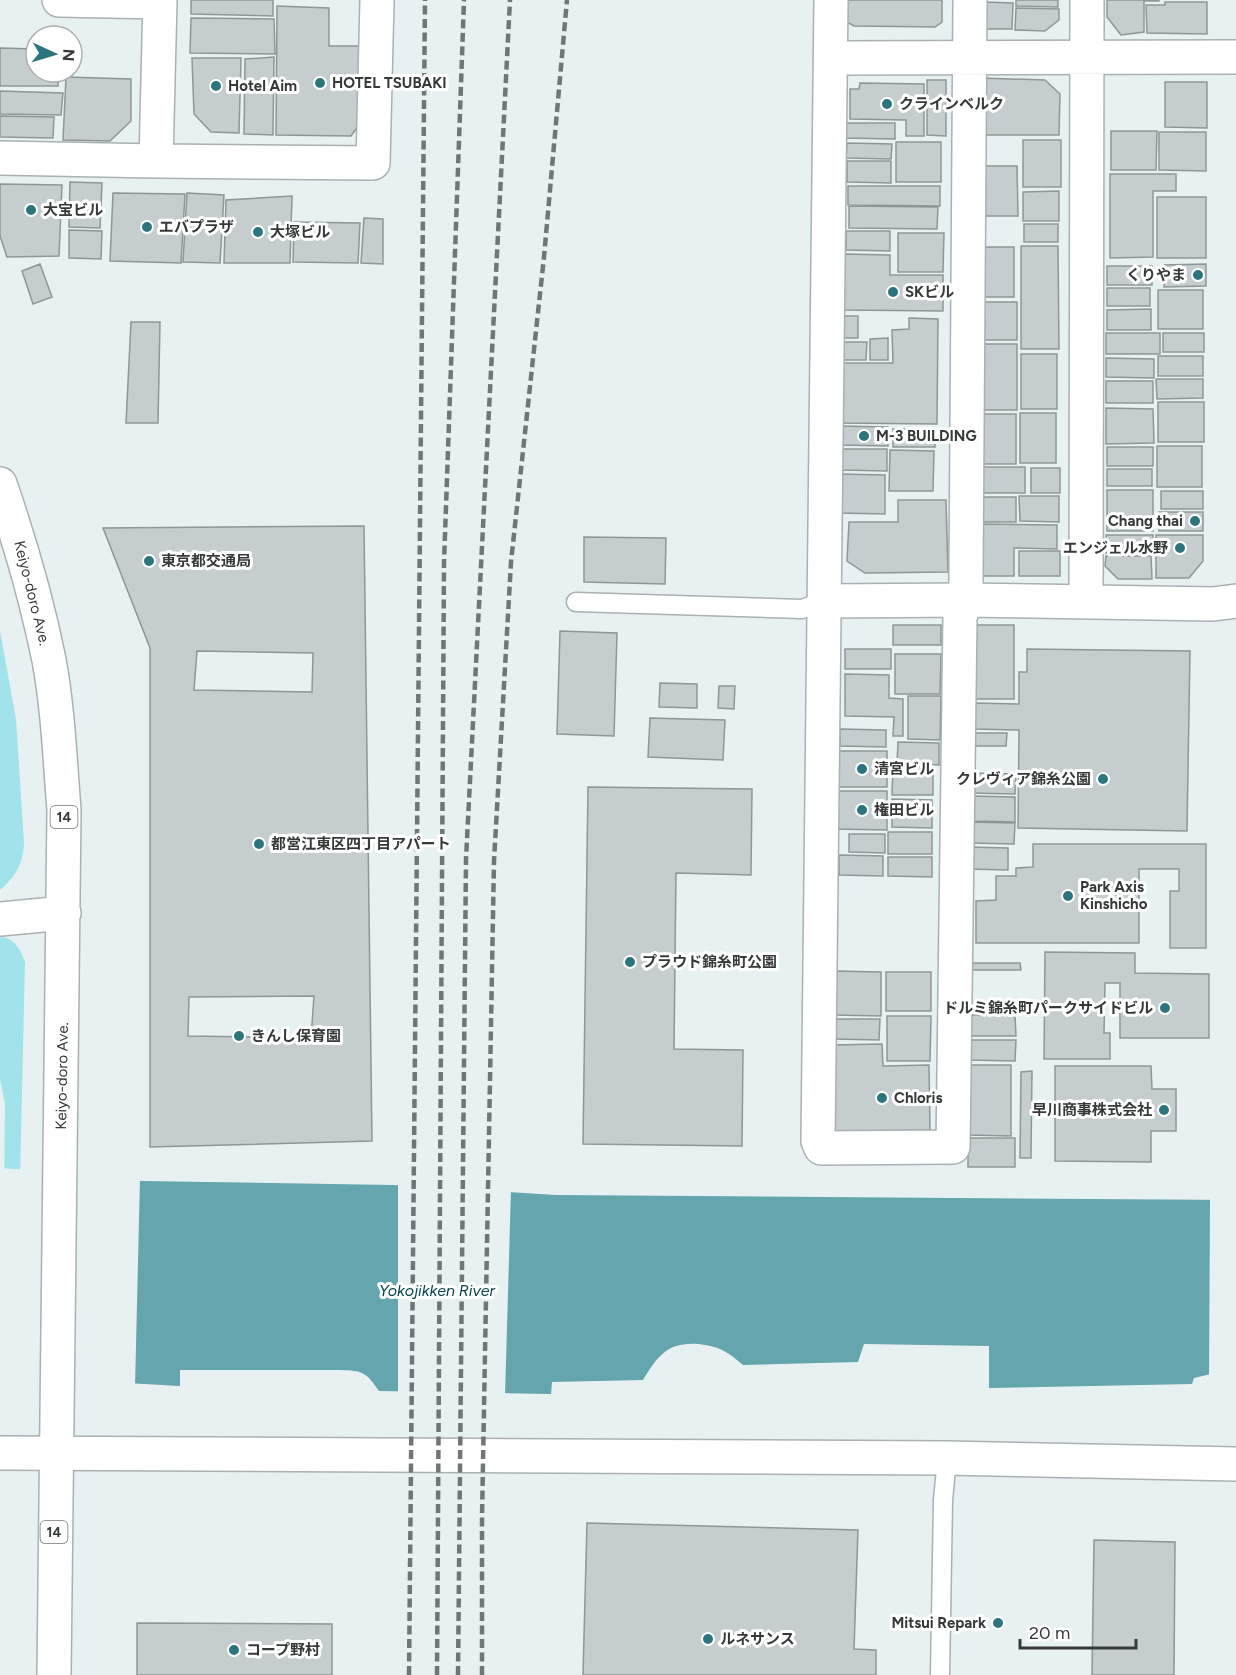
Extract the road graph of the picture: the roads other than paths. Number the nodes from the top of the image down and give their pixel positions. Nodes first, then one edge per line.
1 (59, 0) edge
2 (377, 0) edge
3 (831, 0) edge
4 (970, 0) edge
5 (1087, 0) edge
6 (160, 1) edge
7 (831, 57) junction
8 (1236, 57) edge
9 (969, 58) junction
10 (1086, 58) junction
11 (0, 158) edge
12 (156, 161) junction
13 (0, 484) edge
14 (966, 600) junction
15 (824, 601) junction
16 (1086, 601) junction
17 (1236, 601) edge
18 (576, 602) dead end
19 (64, 913) junction
20 (0, 919) edge
21 (0, 1453) edge
22 (56, 1453) junction
23 (947, 1458) junction
24 (1236, 1464) edge
25 (54, 1675) edge
26 (940, 1675) edge

1 - 6 main road
2 - 12 main road
3 - 7 main road
4 - 9 main road
5 - 10 main road
6 - 12 main road
7 - 9 main road
7 - 15 main road
8 - 10 main road
9 - 10 main road
9 - 14 main road
10 - 16 main road
11 - 12 main road
13 - 19 main road, Keiyo-doro Ave. / 14
14 - 15 main road
14 - 15 main road
14 - 16 main road
15 - 18 lane
16 - 17 main road
19 - 20 main road
19 - 22 main road, Keiyo-doro Ave. / 14
21 - 22 main road
22 - 23 main road
22 - 25 main road, Keiyo-doro Ave. / 14
23 - 24 main road
23 - 26 lane

